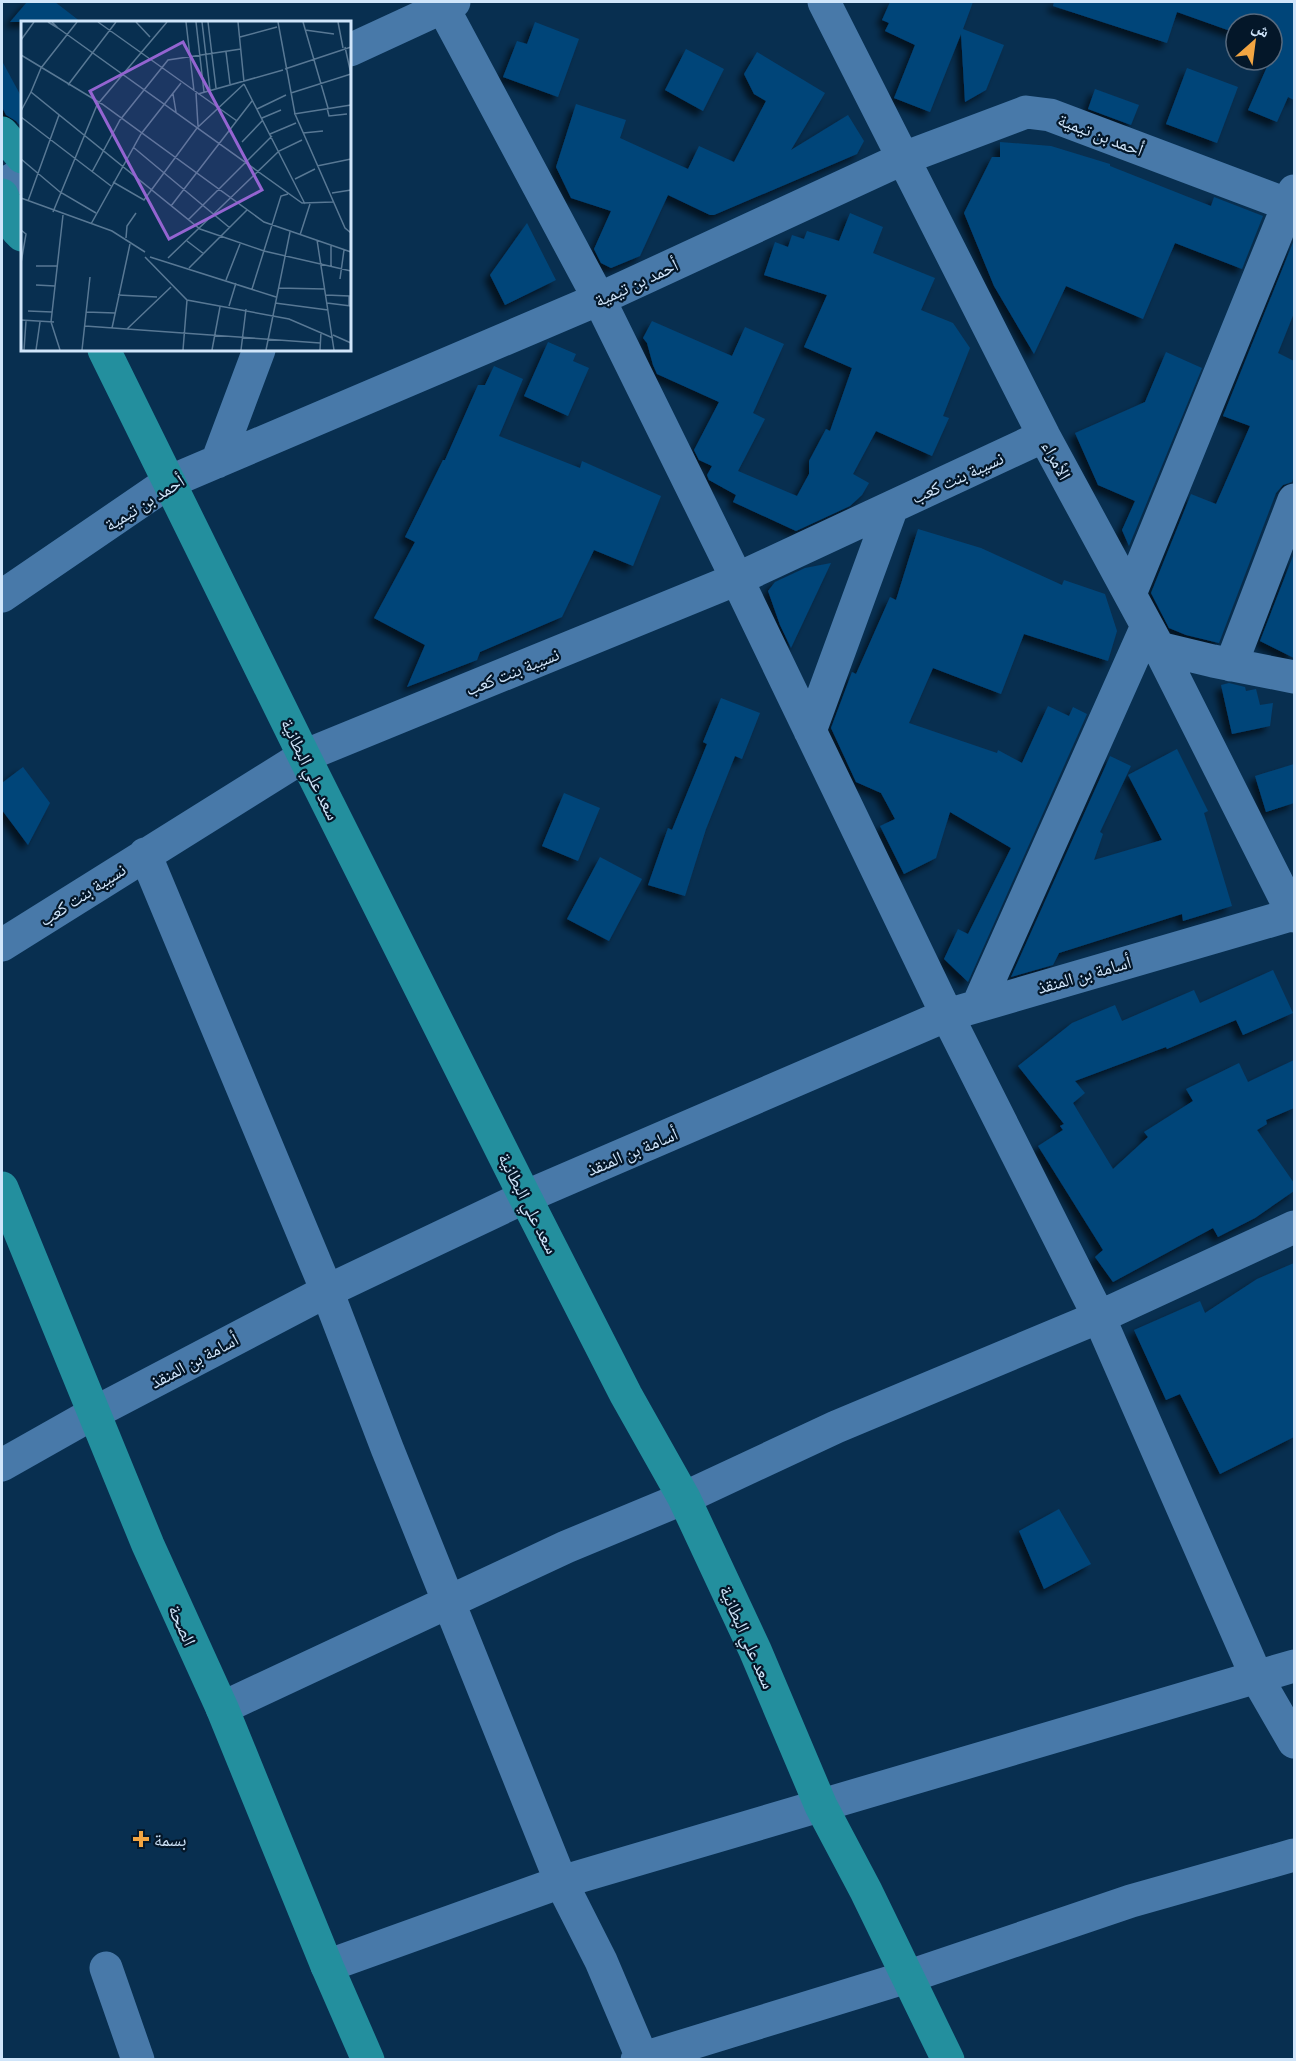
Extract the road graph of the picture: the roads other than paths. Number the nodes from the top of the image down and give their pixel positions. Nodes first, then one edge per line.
1 (824, 2) edge
2 (446, 3) edge
3 (351, 50) edge
4 (2, 133) edge
5 (21, 156) edge
6 (904, 158) junction
7 (21, 175) edge
8 (2, 185) edge
9 (2, 195) edge
10 (1293, 201) edge
11 (16, 232) edge
12 (599, 299) junction
13 (104, 351) edge
14 (259, 351) edge
15 (1044, 436) junction
16 (217, 462) junction
17 (169, 482) junction
18 (1294, 500) edge
19 (892, 507) junction
20 (737, 579) junction
21 (1130, 594) junction
22 (2, 596) edge
23 (1153, 637) junction
24 (1231, 665) junction
25 (1294, 677) edge
26 (810, 731) junction
27 (304, 756) junction
28 (145, 854) junction
29 (1294, 915) edge
30 (2, 945) edge
31 (978, 1005) junction
32 (947, 1015) junction
33 (2, 1188) edge
34 (525, 1197) junction
35 (1294, 1227) edge
36 (327, 1291) junction
37 (1099, 1317) junction
38 (94, 1413) junction
39 (2, 1465) edge
40 (684, 1498) junction
41 (448, 1602) junction
42 (1294, 1666) edge
43 (1257, 1678) junction
44 (222, 1708) junction
45 (1294, 1742) edge
46 (821, 1806) junction
47 (1294, 1855) edge
48 (561, 1882) junction
49 (327, 1966) junction
50 (106, 1968) dead end
51 (907, 1977) junction
52 (641, 2059) edge
53 (138, 2060) edge
54 (369, 2060) edge
55 (948, 2060) edge

1 - 6 street, الأمراء
2 - 3 street
2 - 12 street
4 - 5 main road
6 - 10 street, أحمد بن تيمية
6 - 12 street, أحمد بن تيمية
6 - 15 street, الأمراء
7 - 8 street
9 - 11 main road
10 - 21 street
12 - 16 street, أحمد بن تيمية
12 - 20 street
13 - 17 main road, سعد علي البطانية
14 - 16 street
15 - 19 street, نسيبة بنت كعب
15 - 21 street, الأمراء
16 - 17 street, أحمد بن تيمية
17 - 22 street, أحمد بن تيمية
17 - 27 main road, سعد علي البطانية
18 - 24 street
19 - 20 street, نسيبة بنت كعب
19 - 26 street
20 - 26 street
20 - 27 street, نسيبة بنت كعب
21 - 23 street, الأمراء
23 - 24 street
23 - 29 street, الأمراء
23 - 31 street
24 - 25 street
26 - 32 street
27 - 28 street, نسيبة بنت كعب
27 - 34 main road, سعد علي البطانية
28 - 30 street, نسيبة بنت كعب
28 - 36 street
29 - 31 street, أسامة بن المنقذ
31 - 32 street, أسامة بن المنقذ
32 - 34 street, أسامة بن المنقذ
32 - 37 street
33 - 38 main road, الصحة
34 - 36 street, أسامة بن المنقذ
34 - 40 main road, سعد علي البطانية
35 - 37 street
36 - 38 street, أسامة بن المنقذ
36 - 41 street
37 - 40 street
37 - 43 street
38 - 39 street, أسامة بن المنقذ
38 - 44 main road, الصحة
40 - 41 street
40 - 46 main road, سعد علي البطانية
41 - 44 street
41 - 48 street
42 - 43 street
43 - 45 street
43 - 46 street
44 - 49 main road, الصحة
46 - 48 street
46 - 51 main road, سعد علي البطانية
47 - 51 street
48 - 49 street
48 - 52 street
49 - 54 main road, الصحة
50 - 53 street
51 - 52 street
51 - 55 main road, سعد علي البطانية

